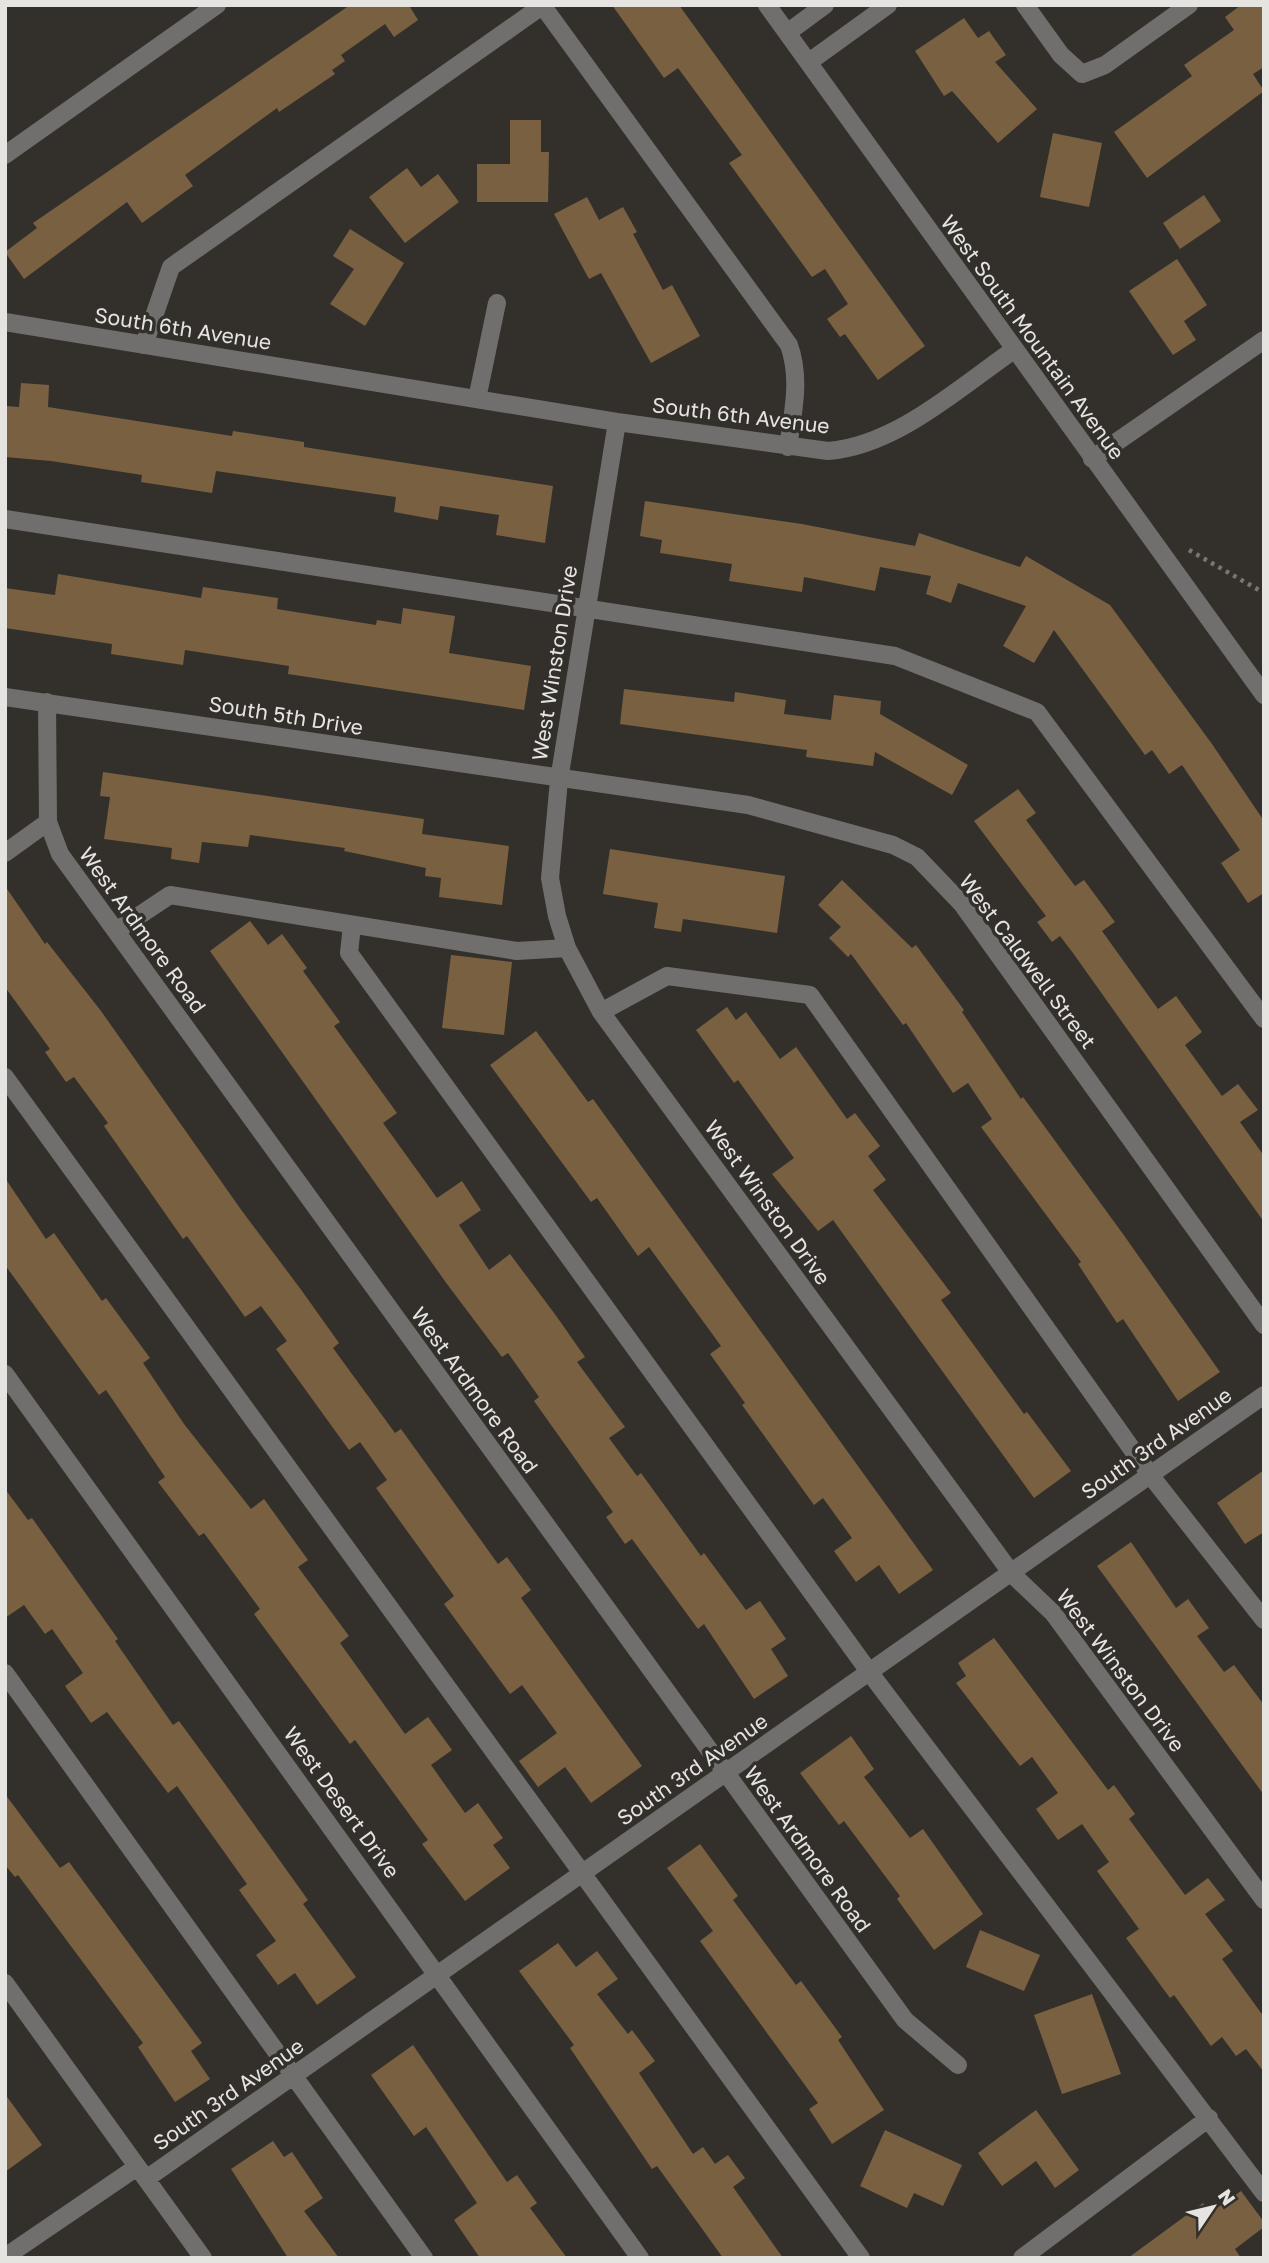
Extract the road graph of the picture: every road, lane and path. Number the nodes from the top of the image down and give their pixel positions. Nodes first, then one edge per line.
1 (217, 5) edge
2 (542, 5) edge
3 (767, 5) edge
4 (825, 5) edge
5 (888, 5) edge
6 (1025, 5) edge
7 (1189, 5) edge
8 (787, 33) junction
9 (809, 62) junction
10 (5, 155) edge
11 (497, 303) dead end
12 (5, 322) edge
13 (1264, 340) edge
14 (144, 345) junction
15 (1015, 349) junction
16 (477, 399) junction
17 (617, 422) junction
18 (788, 447) junction
19 (1092, 459) junction
20 (5, 519) edge
21 (1177, 544) dead end
22 (1264, 593) edge
23 (585, 607) junction
24 (1264, 695) edge
25 (5, 697) edge
26 (47, 702) junction
27 (559, 779) junction
28 (48, 822) junction
29 (5, 853) edge
30 (352, 925) junction
31 (116, 932) junction
32 (567, 947) junction
33 (601, 1012) junction
34 (1264, 1019) edge
35 (5, 1077) edge
36 (1264, 1325) edge
37 (5, 1374) edge
38 (1264, 1395) edge
39 (1152, 1476) junction
40 (1012, 1574) junction
41 (1264, 1620) edge
42 (5, 1673) edge
43 (870, 1673) junction
44 (725, 1774) junction
45 (581, 1874) junction
46 (1264, 1900) edge
47 (439, 1975) junction
48 (5, 1983) edge
49 (958, 2065) dead end
50 (294, 2075) junction
51 (1209, 2118) junction
52 (141, 2173) junction
53 (1264, 2193) edge
54 (5, 2258) edge
55 (203, 2258) edge
56 (424, 2258) edge
57 (640, 2258) edge
58 (861, 2258) edge
59 (1022, 2258) edge

1 - 10 street
2 - 14 street
2 - 18 street
3 - 8 street, West South Mountain Avenue
4 - 8 street
5 - 9 street
6 - 7 street
8 - 9 street, West South Mountain Avenue
9 - 15 street, West South Mountain Avenue
11 - 16 street
12 - 14 street, South 6th Avenue
13 - 19 street
14 - 16 street, South 6th Avenue
15 - 18 street, South 6th Avenue
15 - 19 street, West South Mountain Avenue
16 - 17 street, South 6th Avenue
17 - 18 street, South 6th Avenue
17 - 23 street, West Winston Drive
19 - 24 street, West South Mountain Avenue
20 - 23 street
21 - 22 path
23 - 27 street, West Winston Drive
23 - 34 street
25 - 26 street, South 5th Drive
26 - 27 street, South 5th Drive
26 - 28 street, West Ardmore Road
27 - 32 street, West Winston Drive
27 - 36 street, West Caldwell Street
28 - 29 street
28 - 31 street, West Ardmore Road
30 - 31 street
30 - 32 street
30 - 43 street
31 - 44 street, West Ardmore Road
32 - 33 street, West Winston Drive
33 - 39 street
33 - 40 street, West Winston Drive
35 - 45 street
37 - 47 street, West Desert Drive
38 - 39 street, South 3rd Avenue
39 - 40 street, South 3rd Avenue
39 - 41 street
40 - 43 street, South 3rd Avenue
40 - 46 street, West Winston Drive
42 - 50 street
43 - 44 street, South 3rd Avenue
43 - 51 street
44 - 45 street, South 3rd Avenue
44 - 49 street, West Ardmore Road
45 - 47 street, South 3rd Avenue
45 - 58 street
47 - 50 street, South 3rd Avenue
47 - 57 street, West Desert Drive
48 - 52 street
50 - 52 street, South 3rd Avenue
50 - 56 street
51 - 53 street
51 - 59 street
52 - 54 street, South 3rd Avenue
52 - 55 street

